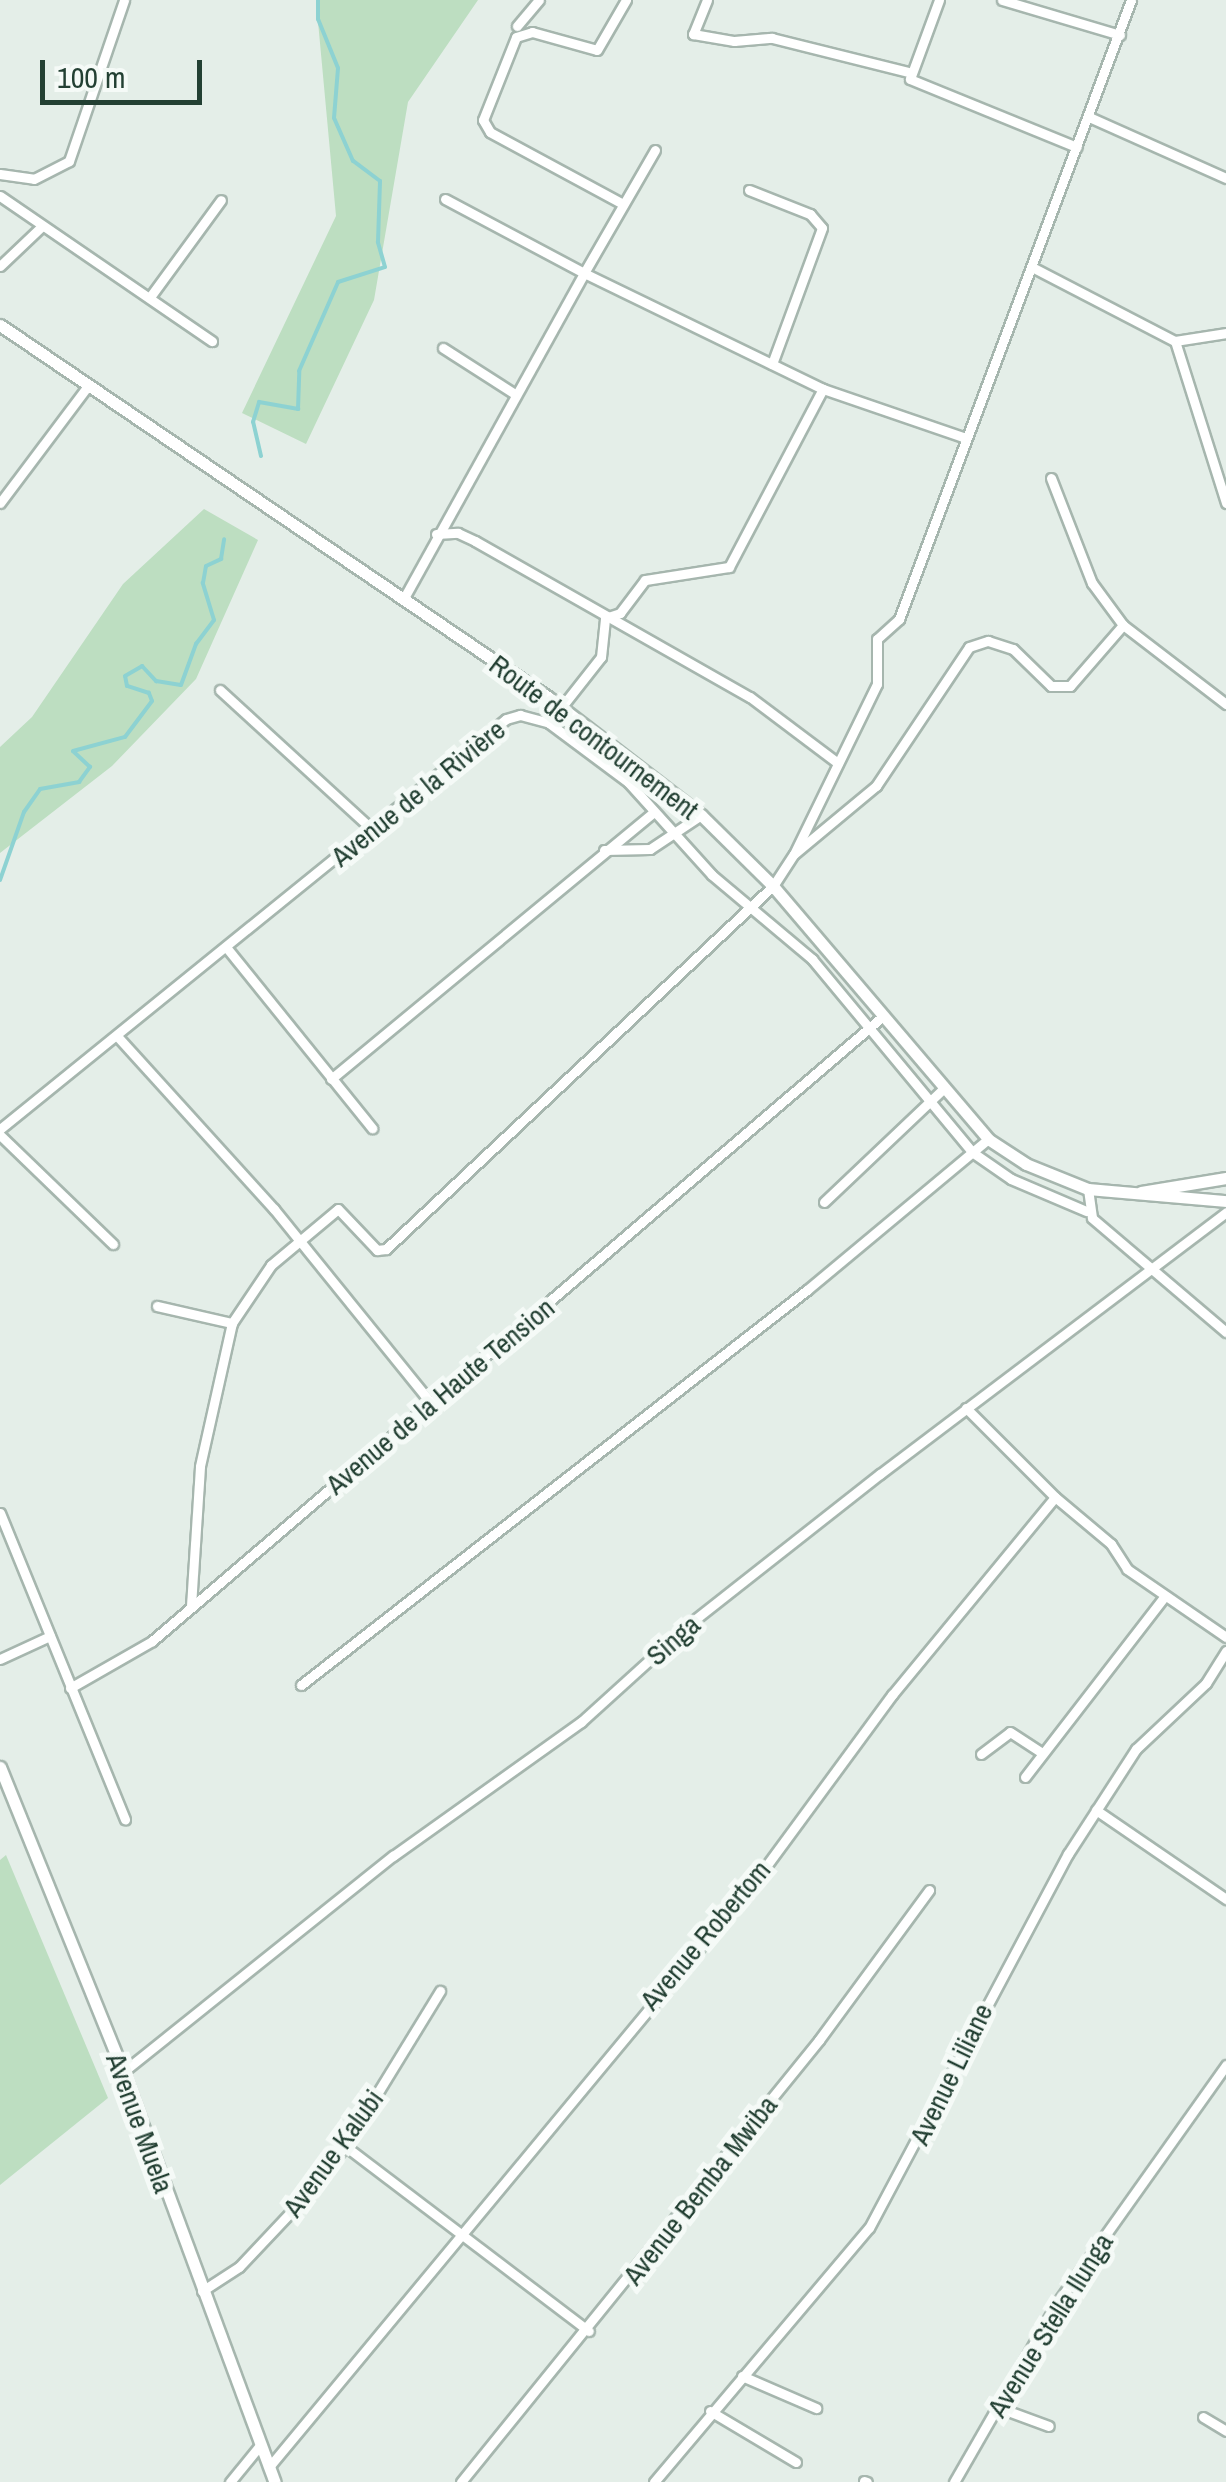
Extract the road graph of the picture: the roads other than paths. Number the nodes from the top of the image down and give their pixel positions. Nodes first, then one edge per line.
1 (124, 0) edge
2 (540, 0) edge
3 (626, 0) edge
4 (706, 0) edge
5 (940, 0) edge
6 (1002, 0) edge
7 (1131, 0) edge
8 (517, 26) dead end
9 (1120, 34) junction
10 (908, 72) junction
11 (1089, 117) junction
12 (1077, 147) junction
13 (654, 150) dead end
14 (0, 174) edge
15 (1226, 178) edge
16 (749, 190) dead end
17 (0, 196) edge
18 (445, 199) dead end
19 (221, 200) dead end
20 (624, 204) junction
21 (41, 226) junction
22 (0, 266) edge
23 (1032, 267) junction
24 (584, 273) junction
25 (150, 298) junction
26 (0, 325) edge
27 (1226, 333) edge
28 (212, 341) dead end
29 (1175, 341) junction
30 (444, 348) dead end
31 (772, 364) junction
32 (88, 386) junction
33 (823, 388) junction
34 (515, 394) junction
35 (964, 437) junction
36 (1051, 478) dead end
37 (0, 503) edge
38 (1226, 503) edge
39 (436, 534) junction
40 (404, 598) junction
41 (605, 618) junction
42 (1123, 624) junction
43 (220, 690) dead end
44 (1226, 704) edge
45 (562, 708) junction
46 (549, 723) junction
47 (838, 763) junction
48 (654, 812) junction
49 (700, 815) junction
50 (374, 831) junction
51 (675, 836) junction
52 (604, 850) junction
53 (794, 854) junction
54 (773, 886) junction
55 (752, 906) junction
56 (226, 948) junction
57 (883, 1016) junction
58 (867, 1029) junction
59 (118, 1037) junction
60 (331, 1080) junction
61 (942, 1090) junction
62 (928, 1104) junction
63 (372, 1128) dead end
64 (0, 1132) edge
65 (988, 1139) junction
66 (972, 1152) junction
67 (1226, 1178) edge
68 (1088, 1189) junction
69 (1132, 1194) junction
70 (1226, 1201) edge
71 (824, 1202) dead end
72 (1086, 1210) junction
73 (1226, 1212) edge
74 (300, 1240) junction
75 (114, 1244) dead end
76 (1152, 1264) junction
77 (157, 1306) dead end
78 (232, 1323) junction
79 (1226, 1332) edge
80 (432, 1404) junction
81 (966, 1408) junction
82 (1055, 1496) junction
83 (0, 1512) edge
84 (1165, 1596) junction
85 (191, 1606) junction
86 (50, 1636) junction
87 (1226, 1637) edge
88 (1226, 1651) edge
89 (0, 1659) edge
90 (301, 1685) dead end
91 (70, 1688) junction
92 (1041, 1752) junction
93 (981, 1754) dead end
94 (0, 1767) edge
95 (1025, 1777) dead end
96 (1096, 1810) junction
97 (125, 1820) dead end
98 (929, 1890) dead end
99 (1226, 1899) edge
100 (440, 1992) dead end
101 (1226, 2066) edge
102 (123, 2072) junction
103 (345, 2146) junction
104 (468, 2233) junction
105 (201, 2292) junction
106 (589, 2330) junction
107 (742, 2376) junction
108 (997, 2407) junction
109 (816, 2408) dead end
110 (710, 2411) junction
111 (1203, 2417) dead end
112 (1049, 2426) dead end
113 (1226, 2431) edge
114 (260, 2444) junction
115 (796, 2462) dead end
116 (269, 2467) junction
117 (230, 2482) edge
118 (275, 2482) edge
119 (461, 2482) edge
120 (654, 2482) edge
121 (954, 2482) edge

1 - 14 street
2 - 8 street
3 - 20 street
4 - 10 street
5 - 10 street
6 - 9 street
7 - 9 street
9 - 11 street
10 - 12 street
11 - 12 street
11 - 15 street
12 - 23 street
13 - 20 street
16 - 31 street
17 - 21 street
18 - 24 street
19 - 25 street
20 - 24 street
21 - 22 street
21 - 25 street
23 - 29 street
23 - 35 street
24 - 31 street
24 - 34 street
25 - 28 street
26 - 32 street, Route de contournement
27 - 29 street
29 - 38 street
30 - 34 street
31 - 33 street
32 - 37 street
32 - 40 street, Route de contournement
33 - 35 street
33 - 41 street
34 - 39 street
35 - 47 street
36 - 42 street
39 - 40 street
39 - 41 street
40 - 45 street, Route de contournement
41 - 45 street, Avenue de la Rivière
41 - 47 street
42 - 44 street
42 - 53 street
43 - 50 street
45 - 46 street, Avenue de la Rivière
45 - 49 street, Route de contournement
46 - 48 street
46 - 50 street, Avenue de la Rivière
47 - 53 street
48 - 51 street
48 - 52 street
49 - 51 street
49 - 54 street, Route de contournement
50 - 56 street, Avenue de la Rivière
51 - 52 street
51 - 55 street
52 - 60 street
53 - 54 street
54 - 55 street
54 - 57 street, Route de contournement
55 - 58 street
55 - 74 street
56 - 59 street, Avenue de la Rivière
56 - 60 street
57 - 58 street, Avenue de la Haute Tension
57 - 61 street, Route de contournement
58 - 62 street
58 - 80 street, Avenue de la Haute Tension
59 - 64 street, Avenue de la Rivière
59 - 74 street
60 - 63 street
61 - 62 street
61 - 65 street, Route de contournement
62 - 66 street
62 - 71 street
64 - 75 street
65 - 66 street
65 - 68 street, Route de contournement
66 - 72 street
66 - 90 street
67 - 69 street, Route de contournement
68 - 69 street, Route de contournement
68 - 72 street
69 - 70 street, Route de contournement
72 - 76 street
73 - 76 street, Singa
74 - 78 street
74 - 80 street
76 - 79 street
76 - 81 street, Singa
77 - 78 street
78 - 85 street
80 - 85 street, Avenue de la Haute Tension
81 - 82 street
81 - 102 street, Singa
82 - 84 street
82 - 104 street, Avenue Robertom
83 - 86 street
84 - 87 street
84 - 92 street
85 - 91 street, Avenue de la Haute Tension
86 - 89 street
86 - 91 street
88 - 96 street, Avenue Liliane
91 - 97 street
92 - 93 street
92 - 95 street
94 - 102 street, Avenue Muela
96 - 99 street
96 - 107 street, Avenue Liliane
98 - 106 street, Avenue Bemba Mwiba
100 - 103 street, Avenue Kalubi
101 - 108 street, Avenue Stella Ilunga
102 - 105 street, Avenue Muela
103 - 104 street
103 - 105 street, Avenue Kalubi
104 - 106 street
104 - 116 street, Avenue Robertom
105 - 114 street, Avenue Muela
106 - 119 street, Avenue Bemba Mwiba
107 - 109 street
107 - 110 street, Avenue Liliane
108 - 112 street
108 - 121 street, Avenue Stella Ilunga
110 - 115 street
110 - 120 street, Avenue Liliane
111 - 113 street
114 - 116 street, Avenue Muela
114 - 117 street
116 - 118 street, Avenue Muela

